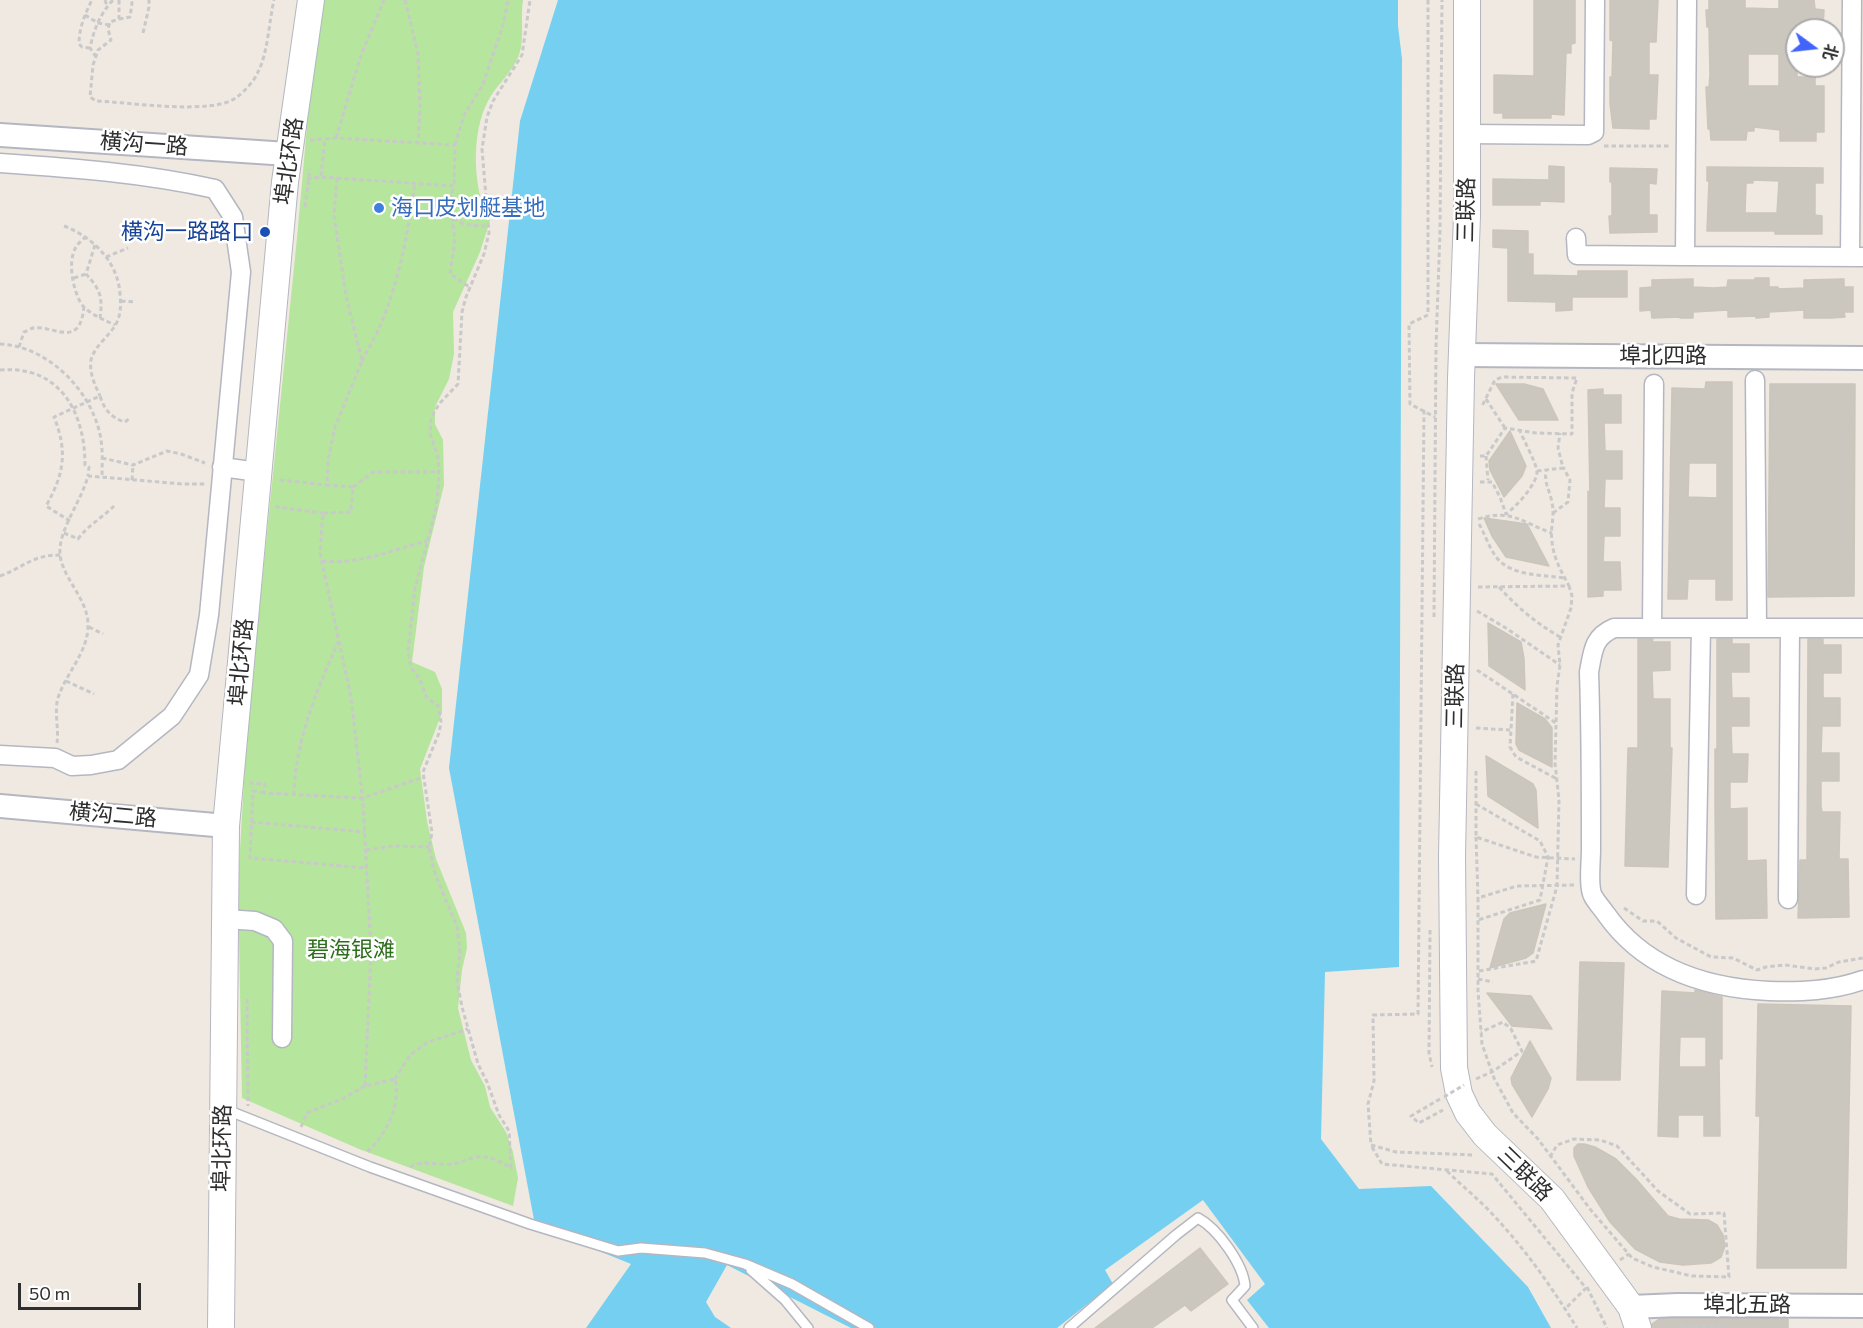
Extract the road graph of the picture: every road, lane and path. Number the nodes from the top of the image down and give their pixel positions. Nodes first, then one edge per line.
1 (92, 0) edge
2 (105, 0) edge
3 (113, 0) edge
4 (119, 0) edge
5 (131, 0) edge
6 (149, 0) edge
7 (274, 0) edge
8 (311, 0) edge
9 (384, 0) edge
10 (405, 0) edge
11 (508, 0) edge
12 (530, 0) edge
13 (1428, 0) edge
14 (1467, 0) edge
15 (1594, 0) edge
16 (1687, 0) edge
17 (1852, 0) edge
18 (107, 6) junction
19 (85, 15) junction
20 (119, 19) junction
21 (98, 23) junction
22 (109, 25) junction
23 (143, 33) dead end
24 (90, 48) junction
25 (96, 57) junction
26 (1466, 134) junction
27 (0, 135) edge
28 (336, 138) junction
29 (325, 139) junction
30 (418, 143) junction
31 (289, 144) junction
32 (455, 145) junction
33 (1594, 146) dead end
34 (1686, 146) junction
35 (0, 163) edge
36 (321, 177) junction
37 (337, 178) junction
38 (285, 182) junction
39 (415, 183) junction
40 (454, 186) junction
41 (452, 215) junction
42 (64, 226) dead end
43 (488, 226) junction
44 (86, 237) junction
45 (1576, 238) dead end
46 (95, 245) junction
47 (128, 248) dead end
48 (106, 256) junction
49 (1685, 256) junction
50 (1856, 257) edge
51 (86, 274) junction
52 (74, 278) junction
53 (471, 288) junction
54 (121, 301) junction
55 (136, 302) dead end
56 (84, 306) junction
57 (1437, 310) dead end
58 (1428, 315) junction
59 (100, 318) junction
60 (115, 325) junction
61 (0, 344) edge
62 (19, 348) junction
63 (1462, 355) junction
64 (1863, 358) edge
65 (362, 361) junction
66 (0, 370) edge
67 (1755, 380) dead end
68 (1654, 384) dead end
69 (100, 396) junction
70 (1486, 399) junction
71 (86, 401) junction
72 (72, 408) junction
73 (1481, 408) dead end
74 (1424, 410) junction
75 (1435, 417) dead end
76 (130, 418) dead end
77 (1505, 428) junction
78 (1520, 431) junction
79 (1560, 433) junction
80 (1476, 456) dead end
81 (1486, 456) junction
82 (102, 458) junction
83 (133, 465) junction
84 (1563, 467) junction
85 (1546, 471) junction
86 (258, 472) junction
87 (439, 472) junction
88 (1537, 472) junction
89 (88, 476) junction
90 (221, 476) junction
91 (102, 477) junction
92 (132, 480) junction
93 (1488, 480) junction
94 (1476, 482) dead end
95 (327, 484) junction
96 (279, 488) dead end
97 (353, 488) junction
98 (278, 498) dead end
99 (114, 506) dead end
100 (277, 507) junction
101 (1477, 510) dead end
102 (323, 513) junction
103 (1553, 513) junction
104 (1506, 514) junction
105 (276, 518) dead end
106 (1477, 519) junction
107 (70, 521) junction
108 (1477, 531) dead end
109 (64, 533) junction
110 (1552, 533) junction
111 (427, 541) junction
112 (61, 555) junction
113 (322, 561) junction
114 (0, 576) edge
115 (1565, 578) junction
116 (1569, 586) junction
117 (1477, 587) dead end
118 (1500, 587) junction
119 (1477, 621) dead end
120 (88, 627) junction
121 (1652, 628) junction
122 (1701, 628) junction
123 (1756, 628) junction
124 (1790, 628) junction
125 (1863, 628) edge
126 (103, 634) dead end
127 (1560, 638) junction
128 (338, 642) junction
129 (1477, 660) dead end
130 (1560, 665) junction
131 (1477, 670) junction
132 (65, 681) junction
133 (1477, 682) dead end
134 (94, 694) dead end
135 (1513, 694) junction
136 (1556, 723) junction
137 (1476, 728) dead end
138 (1510, 730) junction
139 (0, 755) edge
140 (55, 758) junction
141 (1476, 761) dead end
142 (423, 777) junction
143 (1557, 779) junction
144 (244, 783) junction
145 (264, 793) junction
146 (294, 795) junction
147 (363, 798) junction
148 (1476, 804) junction
149 (0, 806) edge
150 (252, 822) junction
151 (226, 826) junction
152 (365, 832) junction
153 (1476, 837) junction
154 (429, 847) junction
155 (366, 850) junction
156 (1548, 857) junction
157 (1557, 857) junction
158 (245, 858) dead end
159 (1591, 861) junction
160 (367, 868) junction
161 (1591, 884) junction
162 (1543, 886) junction
163 (1557, 886) junction
164 (1696, 895) dead end
165 (1478, 898) junction
166 (1788, 899) dead end
167 (1621, 906) dead end
168 (225, 919) junction
169 (1478, 920) junction
170 (1863, 958) edge
171 (1478, 971) junction
172 (1478, 979) junction
173 (1863, 980) edge
174 (1493, 982) dead end
175 (246, 990) dead end
176 (468, 1029) junction
177 (1481, 1033) junction
178 (282, 1038) dead end
179 (1492, 1072) junction
180 (395, 1079) junction
181 (1464, 1084) dead end
182 (365, 1086) junction
183 (1449, 1107) dead end
184 (223, 1109) junction
185 (248, 1119) junction
186 (296, 1138) junction
187 (1371, 1145) junction
188 (1478, 1155) dead end
189 (1550, 1157) junction
190 (356, 1162) junction
191 (1445, 1170) junction
192 (395, 1176) junction
193 (745, 1264) junction
194 (1593, 1281) dead end
195 (1587, 1288) junction
196 (1863, 1306) edge
197 (1565, 1309) junction
198 (1634, 1318) edge
199 (221, 1328) edge
200 (808, 1328) edge
201 (869, 1328) edge
202 (1069, 1328) edge
203 (1253, 1328) edge
204 (1577, 1328) edge
205 (1607, 1328) edge
206 (1680, 1328) edge
207 (1718, 1328) edge

1 - 19 path
2 - 18 path
3 - 18 path
4 - 20 path
5 - 20 path
6 - 23 path
7 - 25 path
8 - 31 main road, 埠北环路
9 - 28 path
10 - 30 path
11 - 32 path
12 - 43 path
13 - 58 path
14 - 26 main road, 三联路
15 - 26 street
16 - 34 street
17 - 50 street
18 - 21 path
19 - 21 path
19 - 24 path
20 - 22 path
21 - 22 path
21 - 24 path
22 - 25 path
24 - 25 path
26 - 63 main road, 三联路
27 - 31 street, 横沟一路
28 - 29 path
28 - 30 path
29 - 31 path
29 - 36 path
30 - 32 path
31 - 38 main road, 埠北环路
32 - 40 path
33 - 34 path
34 - 49 street
35 - 90 street
36 - 37 path
36 - 38 path
37 - 39 path
37 - 65 path
38 - 86 main road, 埠北环路
39 - 40 path
39 - 65 path
40 - 41 path
41 - 43 path
41 - 53 path
42 - 44 path
43 - 53 path
44 - 46 path
44 - 52 path
45 - 49 street
46 - 48 path
46 - 51 path
47 - 48 path
48 - 54 path
49 - 50 street
51 - 52 path
51 - 59 path
52 - 56 path
53 - 87 path
54 - 55 path
54 - 60 path
56 - 59 path
56 - 62 path
57 - 58 path
58 - 74 path
59 - 60 path
60 - 69 path
61 - 62 path
62 - 71 path
63 - 64 street, 埠北四路
63 - 198 main road, 三联路
65 - 95 path
66 - 72 path
67 - 123 street
68 - 121 street
69 - 71 path
69 - 76 path
70 - 73 path
70 - 77 path
70 - 79 path
71 - 72 path
71 - 82 path
72 - 89 path
72 - 107 path
74 - 75 path
74 - 187 path
77 - 78 path
77 - 81 path
78 - 79 path
78 - 88 path
79 - 84 path
80 - 81 path
81 - 93 path
82 - 83 path
82 - 91 path
83 - 90 path
83 - 92 path
84 - 85 path
84 - 103 path
85 - 88 path
85 - 103 path
86 - 90 street
86 - 144 main road, 埠北环路
87 - 97 path
87 - 111 path
88 - 104 path
89 - 91 path
89 - 107 path
90 - 92 path
90 - 140 street
91 - 92 path
93 - 94 path
93 - 104 path
95 - 96 path
95 - 97 path
97 - 102 path
98 - 100 path
99 - 109 path
100 - 102 path
100 - 105 path
101 - 106 path
102 - 113 path
103 - 110 path
104 - 106 path
104 - 110 path
106 - 108 path
106 - 115 path
107 - 109 path
109 - 112 path
110 - 115 path
111 - 113 path
111 - 142 path
112 - 114 path
112 - 120 path
113 - 128 path
115 - 116 path
116 - 118 path
116 - 127 path
117 - 118 path
118 - 127 path
119 - 130 path
120 - 126 path
120 - 132 path
121 - 122 street
121 - 159 street
122 - 123 street
122 - 164 street
123 - 124 street
124 - 125 street
124 - 166 street
127 - 130 path
128 - 146 path
128 - 147 path
129 - 131 path
130 - 136 path
131 - 133 path
131 - 135 path
132 - 134 path
132 - 140 path
135 - 136 path
135 - 138 path
136 - 143 path
137 - 138 path
138 - 143 path
139 - 140 street
141 - 148 path
142 - 147 path
142 - 154 path
143 - 157 path
144 - 145 path
144 - 151 main road, 埠北环路
144 - 158 path
145 - 146 path
145 - 150 path
146 - 147 path
147 - 152 path
148 - 153 path
148 - 156 path
149 - 151 street, 横沟二路
150 - 152 path
150 - 160 path
151 - 168 main road, 埠北环路
152 - 155 path
153 - 156 path
153 - 165 path
154 - 155 path
154 - 176 path
155 - 160 path
156 - 157 path
156 - 162 path
157 - 159 path
157 - 163 path
159 - 161 street
160 - 182 path
161 - 163 path
161 - 173 street
162 - 163 path
162 - 165 path
162 - 169 path
163 - 171 path
165 - 169 path
167 - 170 path
168 - 178 street
168 - 184 main road, 埠北环路
169 - 171 path
171 - 172 path
172 - 174 path
172 - 177 path
175 - 185 path
176 - 180 path
176 - 192 path
177 - 179 path
177 - 179 path
179 - 189 path
180 - 182 path
180 - 190 path
181 - 183 path, bridge
182 - 186 path
184 - 185 lane
184 - 199 main road, 埠北环路
185 - 186 lane
186 - 190 lane
187 - 188 path
187 - 191 path
189 - 189 path
190 - 192 lane
191 - 195 path
191 - 197 path
192 - 193 lane
193 - 200 lane
193 - 201 lane
194 - 195 path
195 - 197 path
195 - 205 path
196 - 198 street, 埠北五路
197 - 204 path
202 - 203 lane
206 - 207 path

